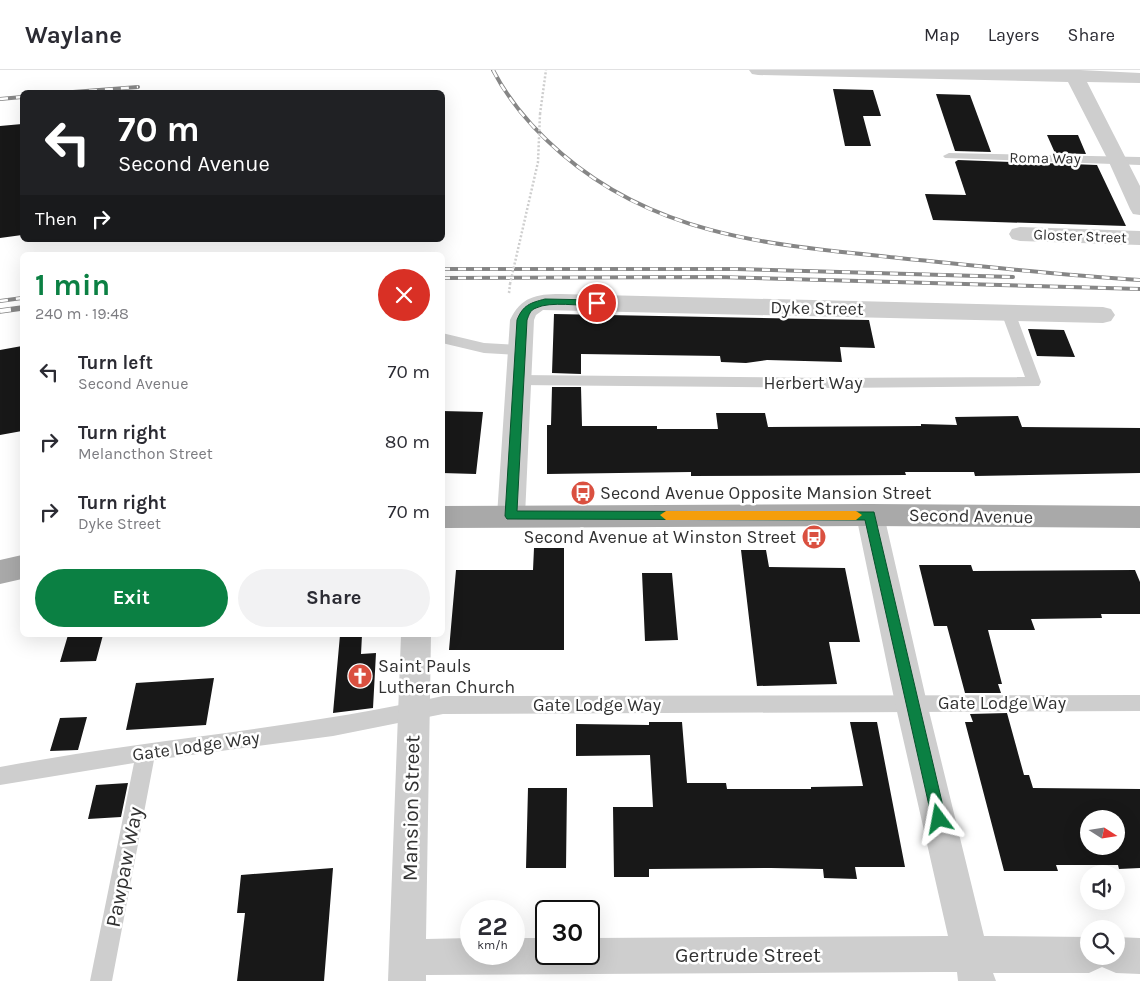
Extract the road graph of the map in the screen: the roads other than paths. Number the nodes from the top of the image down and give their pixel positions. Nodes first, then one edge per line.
1 (758, 70) edge
2 (1073, 73) edge
3 (1140, 78) edge
4 (950, 156) dead end
5 (1118, 160) junction
6 (1140, 161) edge
7 (1140, 209) edge
8 (1020, 234) dead end
9 (1140, 238) edge
10 (1008, 312) junction
11 (1103, 315) dead end
12 (445, 339) edge
13 (520, 350) junction
14 (518, 380) junction
15 (870, 515) junction
16 (511, 516) junction
17 (445, 517) edge
18 (1140, 517) edge
19 (20, 567) edge
20 (0, 572) edge
21 (416, 637) edge
22 (911, 702) junction
23 (1140, 703) edge
24 (412, 713) junction
25 (146, 753) junction
26 (0, 776) edge
27 (1080, 956) edge
28 (1125, 956) edge
29 (1140, 956) edge
30 (974, 968) edge
31 (407, 969) edge
32 (102, 981) edge

1 - 2 street
2 - 3 street
2 - 5 street
4 - 5 lane, Roma Way
5 - 6 lane, Roma Way
5 - 7 street
8 - 9 street, Gloster Street
10 - 11 street, Dyke Street
10 - 13 street, Dyke Street
10 - 14 lane, Herbert Way
12 - 13 lane
13 - 14 street
14 - 16 street
15 - 16 main road, Second Avenue
15 - 18 main road, Second Avenue
15 - 22 street
16 - 17 main road, Second Avenue
19 - 20 main road
21 - 24 street, Mansion Street
22 - 23 lane, Gate Lodge Way
22 - 24 lane, Gate Lodge Way
22 - 30 street
24 - 25 lane, Gate Lodge Way
24 - 31 street, Mansion Street
25 - 26 lane, Gate Lodge Way
25 - 32 lane, Pawpaw Way
27 - 30 street, Gertrude Street
28 - 29 street
30 - 31 street, Gertrude Street

